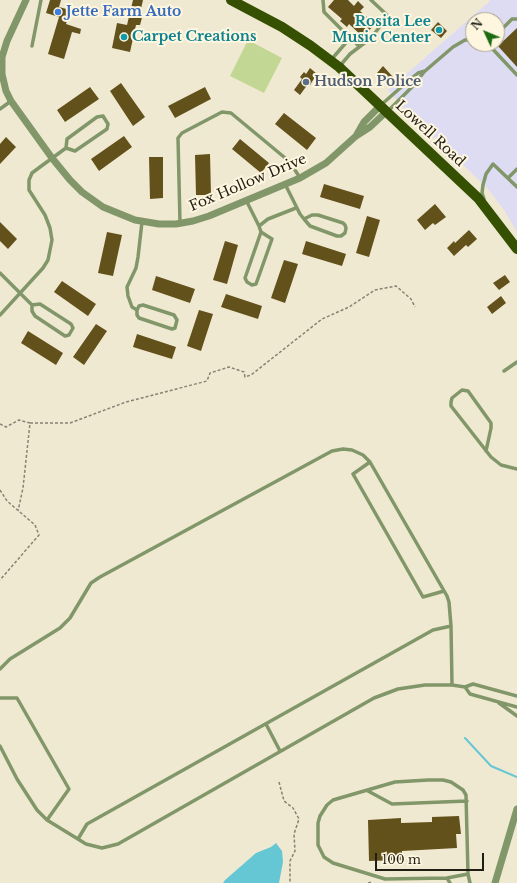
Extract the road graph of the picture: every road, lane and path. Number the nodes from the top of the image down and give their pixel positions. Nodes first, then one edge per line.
1 (26, 0) edge
2 (41, 0) edge
3 (231, 0) edge
4 (323, 0) edge
5 (371, 0) edge
6 (517, 18) edge
7 (505, 26) edge
8 (350, 38) junction
9 (465, 40) edge
10 (32, 46) dead end
11 (359, 46) junction
12 (495, 52) edge
13 (330, 61) junction
14 (339, 68) junction
15 (425, 71) junction
16 (517, 75) edge
17 (11, 100) junction
18 (0, 109) edge
19 (383, 109) junction
20 (66, 148) junction
21 (52, 158) junction
22 (517, 169) edge
23 (300, 178) junction
24 (508, 178) junction
25 (285, 184) junction
26 (517, 187) edge
27 (246, 200) junction
28 (296, 208) junction
29 (486, 208) junction
30 (304, 219) junction
31 (142, 222) junction
32 (180, 223) junction
33 (259, 226) junction
34 (261, 232) junction
35 (517, 247) edge
36 (0, 273) edge
37 (20, 293) junction
38 (32, 305) junction
39 (415, 307) dead end
40 (137, 310) junction
41 (0, 315) edge
42 (517, 362) edge
43 (504, 371) dead end
44 (30, 423) junction
45 (0, 424) edge
46 (486, 451) junction
47 (370, 462) junction
48 (517, 469) edge
49 (0, 490) edge
50 (18, 511) junction
51 (0, 580) edge
52 (444, 591) junction
53 (451, 626) junction
54 (0, 669) edge
55 (452, 685) junction
56 (465, 687) junction
57 (517, 695) edge
58 (0, 698) edge
59 (495, 701) junction
60 (517, 707) edge
61 (517, 716) edge
62 (266, 724) junction
63 (0, 746) edge
64 (280, 751) junction
65 (279, 782) dead end
66 (368, 791) junction
67 (467, 801) junction
68 (517, 809) edge
69 (47, 820) junction
70 (78, 839) junction
71 (468, 874) junction
72 (447, 878) junction
73 (372, 882) dead end
74 (290, 883) edge
75 (368, 883) edge
76 (450, 883) edge
77 (470, 883) edge
78 (495, 883) edge

1 - 17 street, Fox Hollow Drive
2 - 10 lane
3 - 13 main road, Lowell Road
4 - 8 lane
5 - 11 lane
6 - 7 lane
8 - 11 lane
8 - 13 lane
9 - 15 lane
11 - 14 lane
12 - 16 lane
13 - 14 main road, Lowell Road
14 - 19 main road, Lowell Road
15 - 19 lane
15 - 19 lane
17 - 18 lane
17 - 21 street, Fox Hollow Drive
19 - 23 street, Fox Hollow Drive
19 - 29 main road, Lowell Road
20 - 20 lane
20 - 21 lane
21 - 31 street, Fox Hollow Drive
21 - 37 lane
22 - 24 lane
23 - 25 street, Fox Hollow Drive
23 - 32 lane
24 - 26 lane
24 - 29 lane
25 - 27 street, Fox Hollow Drive
25 - 28 lane
27 - 32 street, Fox Hollow Drive
27 - 33 lane
28 - 30 lane
28 - 33 lane
29 - 35 main road, Lowell Road
30 - 30 lane
31 - 32 street, Fox Hollow Drive
31 - 40 lane
33 - 34 lane
34 - 34 lane
36 - 37 lane
37 - 38 lane
37 - 41 lane
38 - 38 lane
39 - 44 path
40 - 40 lane
42 - 43 lane
44 - 45 path
44 - 50 path
46 - 46 lane
46 - 48 lane
47 - 52 lane
47 - 52 lane
47 - 54 lane
49 - 50 path
50 - 51 path
52 - 53 lane
53 - 55 lane
53 - 62 lane
55 - 56 lane
55 - 64 lane
56 - 57 lane
56 - 59 lane
58 - 69 lane
59 - 60 lane
59 - 61 lane
62 - 64 lane
62 - 70 lane
63 - 69 lane
64 - 70 lane
65 - 74 path
66 - 67 lane
66 - 67 lane
66 - 72 lane
67 - 71 lane
68 - 78 street
69 - 70 lane
71 - 72 lane
71 - 77 lane
72 - 76 lane
73 - 75 path

